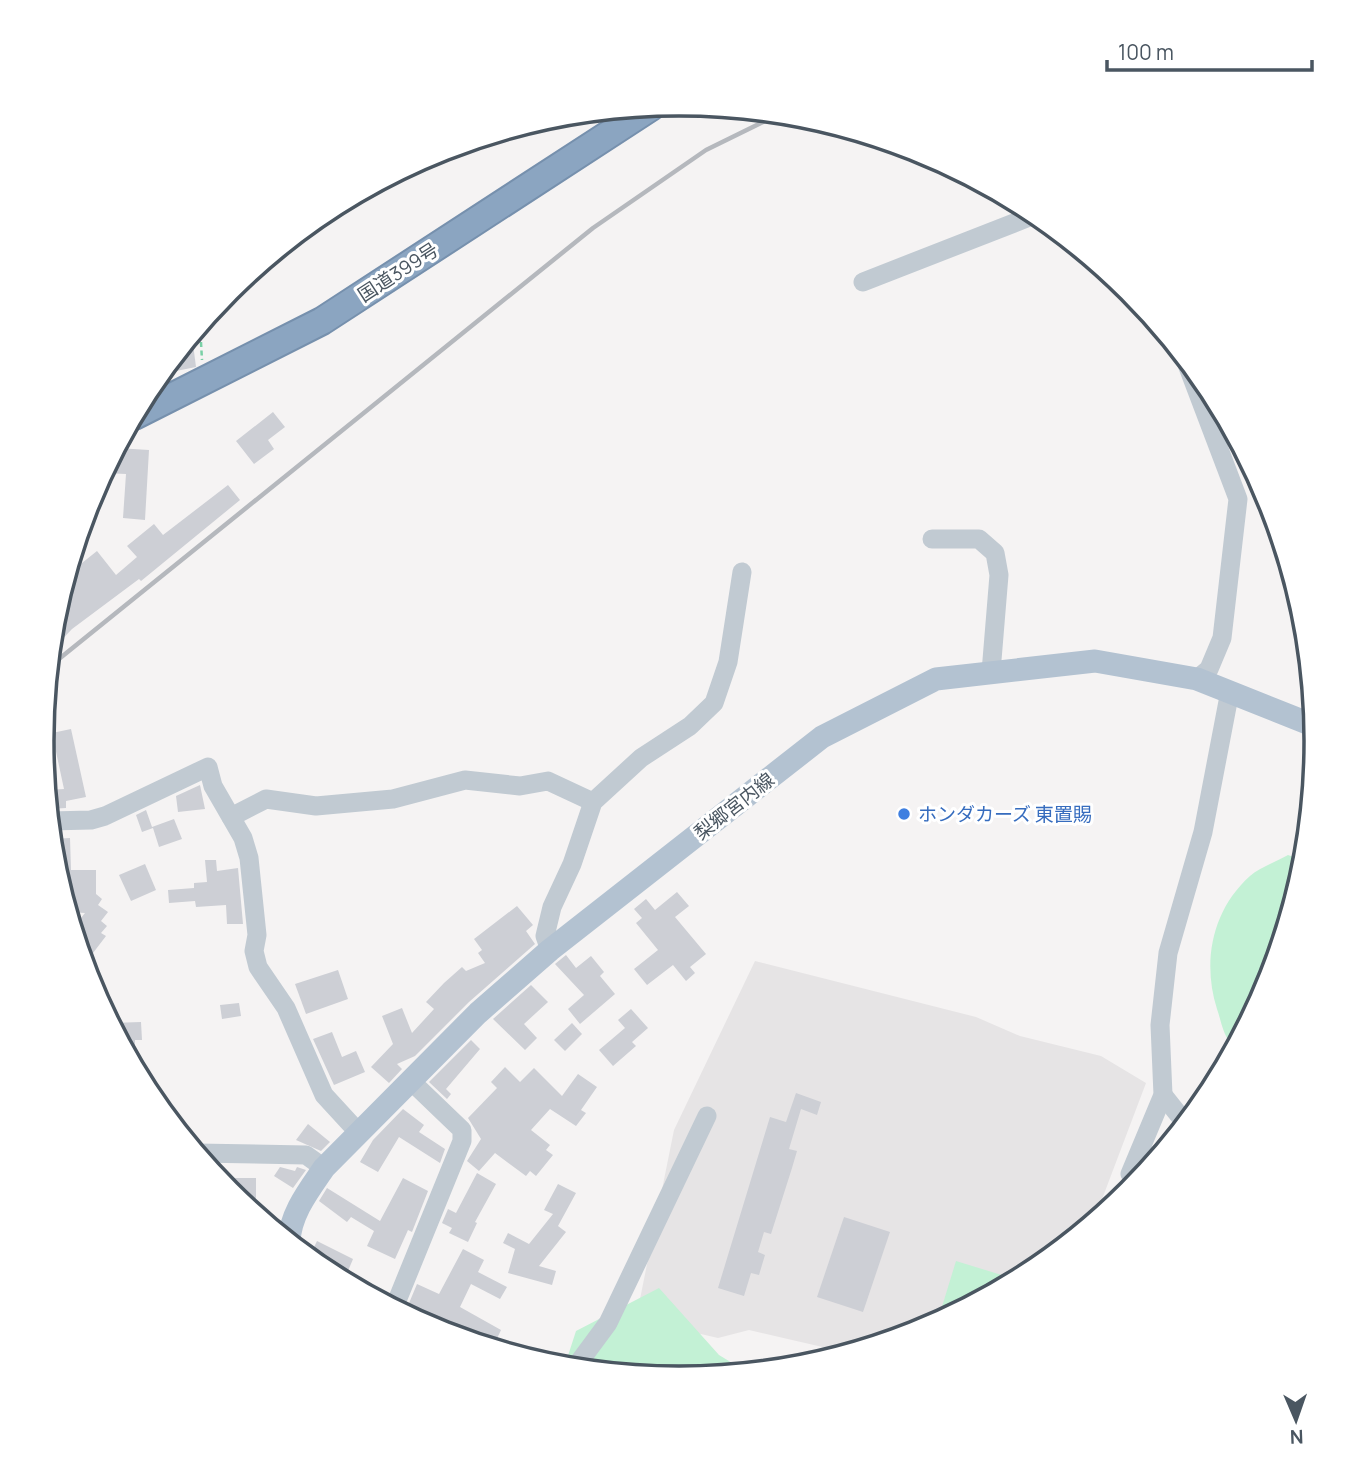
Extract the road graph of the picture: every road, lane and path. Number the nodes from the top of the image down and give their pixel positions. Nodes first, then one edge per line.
1 (633, 119) edge
2 (1023, 219) edge
3 (863, 282) dead end
4 (201, 339) edge
5 (192, 388) junction
6 (1196, 389) edge
7 (151, 408) edge
8 (932, 539) dead end
9 (742, 572) dead end
10 (991, 672) junction
11 (1197, 679) junction
12 (1230, 691) junction
13 (1304, 721) edge
14 (593, 802) junction
15 (230, 817) junction
16 (60, 821) edge
17 (550, 950) junction
18 (412, 1082) junction
19 (1163, 1095) junction
20 (707, 1116) dead end
21 (1180, 1116) edge
22 (358, 1132) junction
23 (208, 1153) edge
24 (324, 1168) junction
25 (1130, 1174) joint
26 (1128, 1177) edge
27 (290, 1231) edge
28 (398, 1299) edge
29 (582, 1359) edge

1 - 5 highway, 国道399号
2 - 3 street
4 - 5 path
5 - 7 highway, 国道399号
6 - 11 street
8 - 10 street
9 - 14 street
10 - 11 main road, 梨郷宮内線
10 - 17 main road, 梨郷宮内線
11 - 12 main road, 梨郷宮内線
12 - 13 main road, 梨郷宮内線
12 - 19 street
14 - 15 street
14 - 17 street
15 - 16 street
15 - 22 street
17 - 18 main road, 梨郷宮内線
18 - 22 main road, 梨郷宮内線
18 - 28 street
19 - 21 street
19 - 25 street
20 - 29 street
22 - 24 main road, 梨郷宮内線
23 - 24 street
24 - 27 main road, 梨郷宮内線
25 - 26 path

